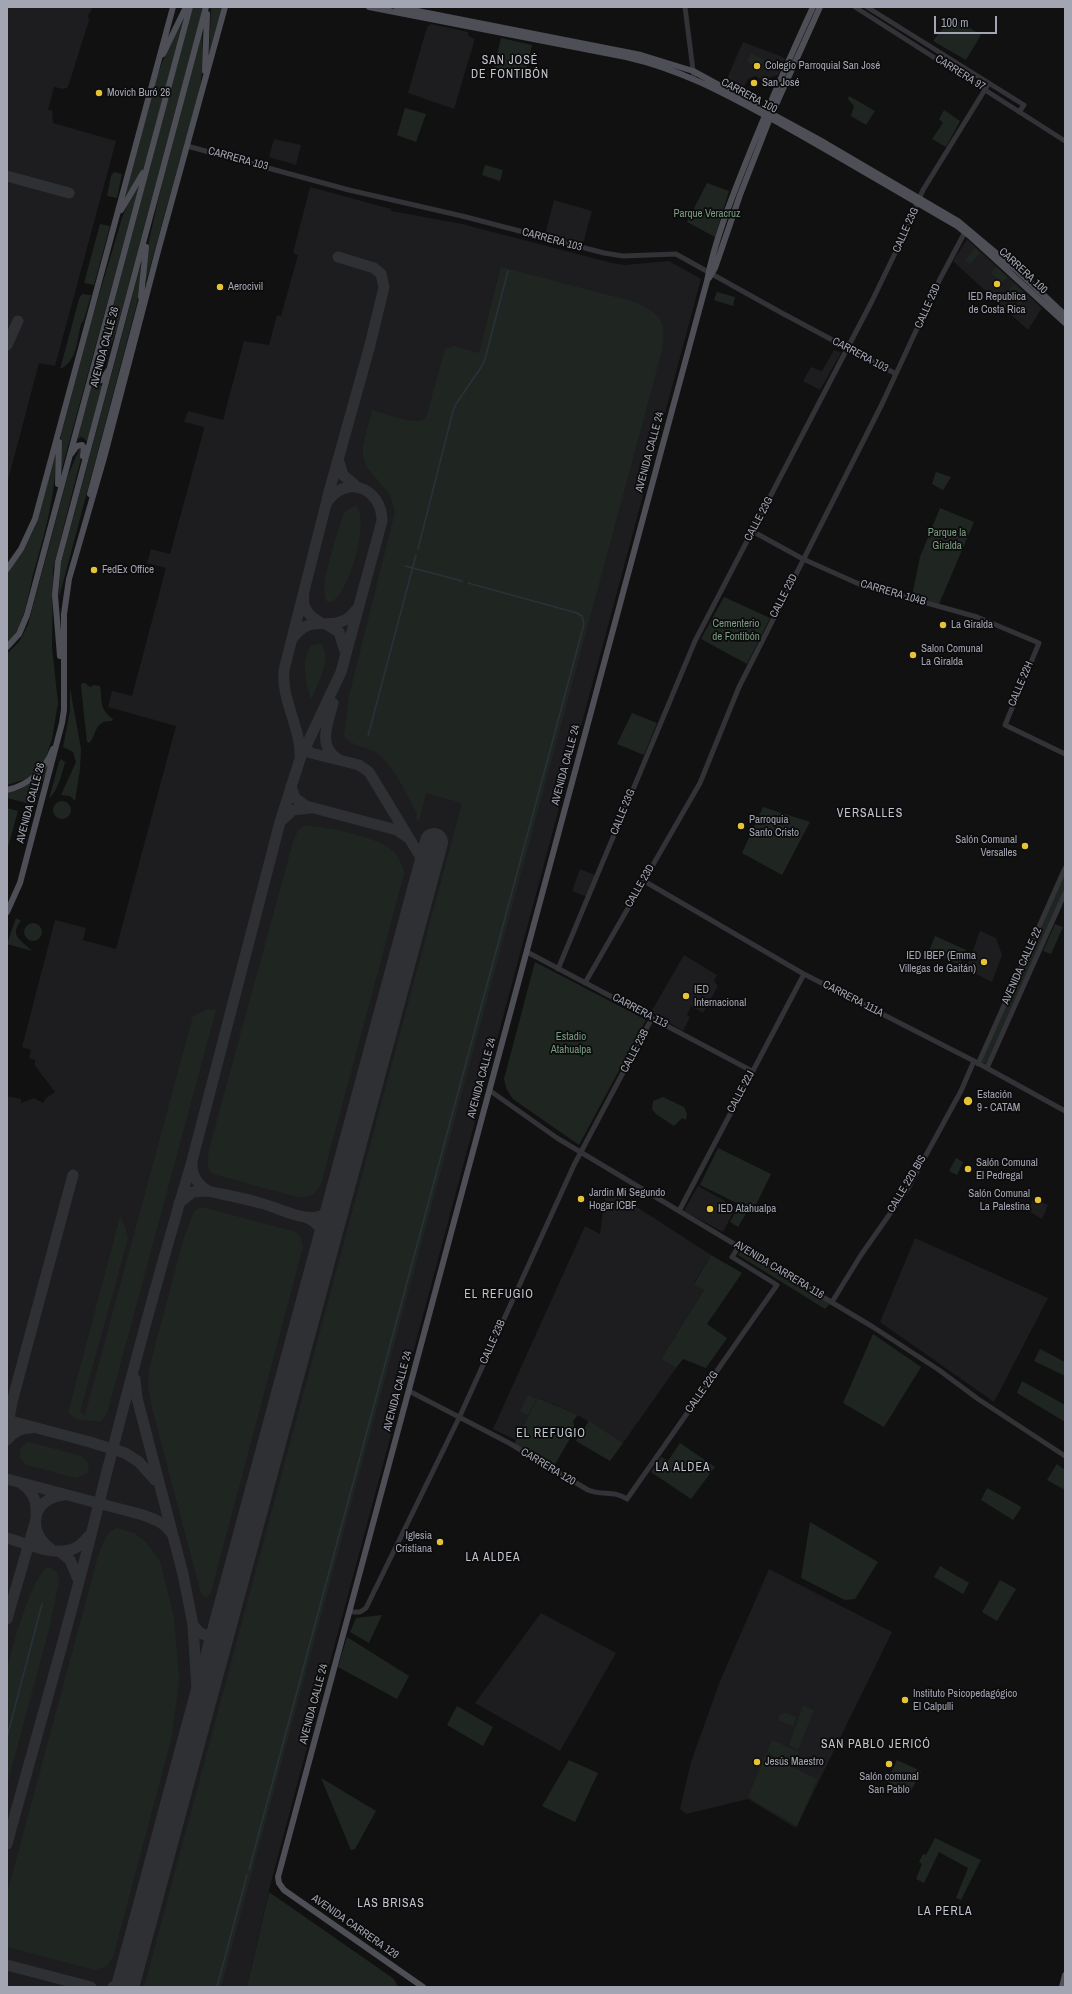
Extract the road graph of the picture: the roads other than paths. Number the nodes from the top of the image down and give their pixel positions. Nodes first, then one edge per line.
1 (173, 7) edge
2 (186, 7) edge
3 (190, 7) edge
4 (207, 7) edge
5 (225, 7) edge
6 (370, 7) edge
7 (397, 7) edge
8 (685, 7) edge
9 (812, 7) edge
10 (820, 7) edge
11 (854, 7) edge
12 (867, 7) edge
13 (156, 70) junction
14 (693, 74) junction
15 (989, 83) junction
16 (203, 88) junction
17 (985, 89) junction
18 (1019, 112) junction
19 (769, 115) junction
20 (1065, 141) edge
21 (187, 146) junction
22 (148, 165) junction
23 (154, 199) junction
24 (918, 201) junction
25 (966, 229) junction
26 (113, 232) junction
27 (158, 252) junction
28 (710, 272) junction
29 (138, 313) junction
30 (1065, 315) edge
31 (1065, 323) edge
32 (103, 330) junction
33 (847, 348) junction
34 (111, 364) junction
35 (896, 374) junction
36 (59, 434) junction
37 (67, 461) junction
38 (80, 478) junction
39 (55, 506) junction
40 (752, 532) junction
41 (81, 533) junction
42 (803, 559) junction
43 (7, 569) edge
44 (1039, 643) joint
45 (7, 647) edge
46 (64, 696) junction
47 (60, 734) junction
48 (1065, 754) edge
49 (7, 790) edge
50 (1065, 868) edge
51 (644, 880) junction
52 (1065, 893) edge
53 (7, 912) edge
54 (527, 952) junction
55 (558, 969) junction
56 (804, 974) junction
57 (584, 983) junction
58 (652, 1018) junction
59 (976, 1062) junction
60 (987, 1068) junction
61 (752, 1072) junction
62 (489, 1090) junction
63 (1065, 1111) edge
64 (581, 1152) junction
65 (679, 1211) junction
66 (739, 1246) junction
67 (832, 1302) junction
68 (409, 1391) junction
69 (459, 1418) junction
70 (1065, 1456) edge
71 (627, 1499) joint
72 (350, 1612) junction
73 (278, 1881) joint
74 (1065, 1975) edge
75 (424, 1987) edge
76 (1062, 1987) edge

1 - 13 main road, AVENIDA CALLE 26
2 - 13 main road
3 - 22 main road, AVENIDA CALLE 26
4 - 16 main road
4 - 23 main road, AVENIDA CALLE 26
5 - 16 main road, AVENIDA CALLE 26
6 - 14 main road, CARRERA 100
7 - 14 main road, CARRERA 100
8 - 14 street
9 - 19 main road, AVENIDA CALLE 24
10 - 19 main road, AVENIDA CALLE 24
11 - 17 street, CARRERA 97
12 - 15 street, CARRERA 97
13 - 26 main road, AVENIDA CALLE 26
14 - 19 main road, CARRERA 100
15 - 17 street, CALLE 23G
15 - 18 street, CARRERA 97
16 - 21 main road, AVENIDA CALLE 26
17 - 18 street, CARRERA 97
17 - 24 street, CALLE 23G
18 - 20 street, CARRERA 97
19 - 24 main road, CARRERA 100
19 - 28 main road, AVENIDA CALLE 24
21 - 27 main road, AVENIDA CALLE 26
21 - 28 street, CARRERA 103
22 - 26 main road
22 - 32 main road, AVENIDA CALLE 26
23 - 29 main road
23 - 34 main road, AVENIDA CALLE 26
24 - 25 main road, CARRERA 100
24 - 33 street, CALLE 23G
25 - 30 main road, CARRERA 100
25 - 31 main road, CARRERA 100
25 - 35 street, CALLE 23D
26 - 36 main road, AVENIDA CALLE 26
27 - 29 main road, AVENIDA CALLE 26
27 - 41 main road, AVENIDA CALLE 26
28 - 33 street, CARRERA 103
28 - 54 main road, AVENIDA CALLE 24
29 - 41 main road, AVENIDA CALLE 26
32 - 34 main road
32 - 37 main road, AVENIDA CALLE 26
33 - 35 street, CARRERA 103
33 - 40 street, CALLE 23G
34 - 38 main road, AVENIDA CALLE 26
35 - 42 street, CALLE 23D
36 - 39 main road
36 - 43 main road, AVENIDA CALLE 26
37 - 38 main road
37 - 39 main road, AVENIDA CALLE 26
38 - 46 main road, AVENIDA CALLE 26
39 - 45 main road, AVENIDA CALLE 26
40 - 42 street, CARRERA 104B
40 - 55 street, CALLE 23G
41 - 46 main road, AVENIDA CALLE 26
42 - 44 street, CARRERA 104B
42 - 51 street, CALLE 23D
44 - 48 street, CALLE 22H
46 - 47 main road, AVENIDA CALLE 26
47 - 49 main road
47 - 53 main road, AVENIDA CALLE 26
50 - 59 street, AVENIDA CALLE 22
51 - 56 street, CARRERA 111A
51 - 57 street, CALLE 23D
52 - 60 street, AVENIDA CALLE 22
54 - 55 street, CARRERA 113
54 - 62 main road, AVENIDA CALLE 24
55 - 57 street, CARRERA 113
56 - 59 street, CARRERA 111A
56 - 61 street, CALLE 22J
57 - 58 street, CARRERA 113
58 - 61 street, CARRERA 113
58 - 64 street, CALLE 23B
59 - 60 street, CARRERA 111A
59 - 67 street, CALLE 22D BIS
60 - 63 street, CARRERA 111A
61 - 65 street, CALLE 22J
62 - 64 street, AVENIDA CARRERA 116
62 - 68 main road, AVENIDA CALLE 24
64 - 65 street, AVENIDA CARRERA 116
64 - 69 street, CALLE 23B
65 - 66 street, AVENIDA CARRERA 116
66 - 67 street, AVENIDA CARRERA 116
66 - 71 street, CALLE 22G
67 - 70 street, AVENIDA CARRERA 116
68 - 69 street, CARRERA 120
68 - 72 main road, AVENIDA CALLE 24
69 - 71 street, CARRERA 120
69 - 72 street, CALLE 23B
72 - 73 main road, AVENIDA CALLE 24
73 - 75 main road, AVENIDA CARRERA 129
74 - 76 main road

